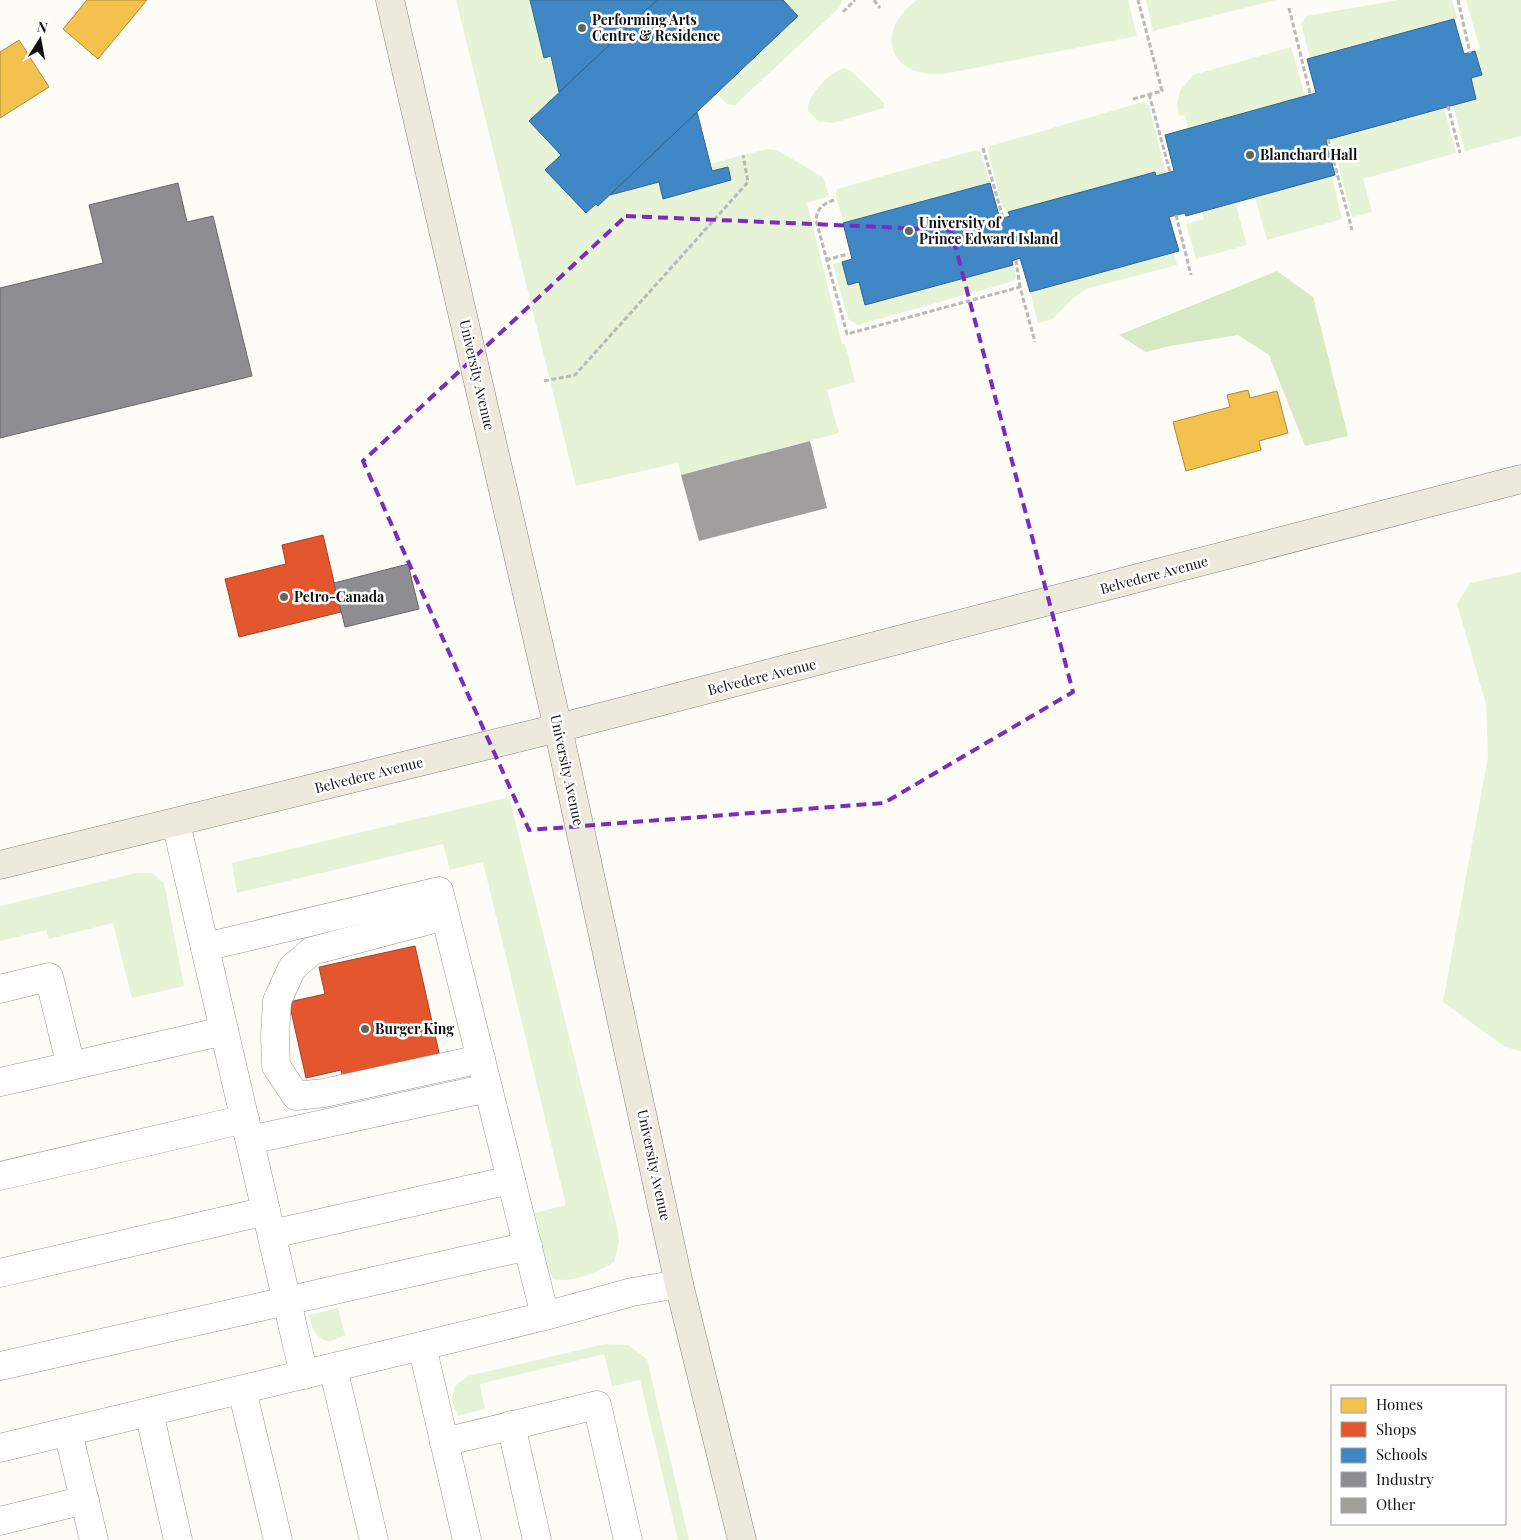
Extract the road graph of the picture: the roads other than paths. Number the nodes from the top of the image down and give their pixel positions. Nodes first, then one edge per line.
1 (390, 0) edge
2 (1521, 479) edge
3 (558, 728) junction
4 (176, 823) junction
5 (0, 865) edge
6 (445, 916) junction
7 (205, 947) junction
8 (0, 989) edge
9 (224, 1031) junction
10 (481, 1059) junction
11 (71, 1066) junction
12 (0, 1082) edge
13 (488, 1088) junction
14 (247, 1129) junction
15 (0, 1176) edge
16 (511, 1180) junction
17 (269, 1222) junction
18 (528, 1246) junction
19 (0, 1273) edge
20 (679, 1284) junction
21 (287, 1300) junction
22 (545, 1316) junction
23 (422, 1346) junction
24 (0, 1366) edge
25 (333, 1368) junction
26 (304, 1375) junction
27 (242, 1390) junction
28 (149, 1412) junction
29 (511, 1425) junction
30 (68, 1432) junction
31 (444, 1442) junction
32 (0, 1448) edge
33 (84, 1500) junction
34 (0, 1520) edge
35 (94, 1540) edge
36 (178, 1540) edge
37 (278, 1540) edge
38 (374, 1540) edge
39 (467, 1540) edge
40 (538, 1540) edge
41 (628, 1540) edge
42 (742, 1540) edge

1 - 3 main road, University Avenue
2 - 3 main road, Belvedere Avenue
3 - 4 main road, Belvedere Avenue
3 - 20 main road, University Avenue
4 - 5 main road, Belvedere Avenue
4 - 7 lane
6 - 7 lane
6 - 10 lane
6 - 10 lane
7 - 9 lane
8 - 11 lane
9 - 11 lane
9 - 14 lane
10 - 13 lane
11 - 12 lane
13 - 14 lane
13 - 16 lane
14 - 15 lane
14 - 17 lane
16 - 17 lane
16 - 18 lane
17 - 19 lane
17 - 21 lane
18 - 21 lane
18 - 22 lane
20 - 22 lane
20 - 42 main road, University Avenue
21 - 24 lane
21 - 26 lane
22 - 23 lane
23 - 25 lane
23 - 31 lane
25 - 26 lane
25 - 38 lane
26 - 27 lane
27 - 28 lane
27 - 37 lane
28 - 30 lane
28 - 36 lane
29 - 31 lane
29 - 40 lane
29 - 41 lane
30 - 32 lane
30 - 33 lane
31 - 39 lane
33 - 34 lane
33 - 35 lane

